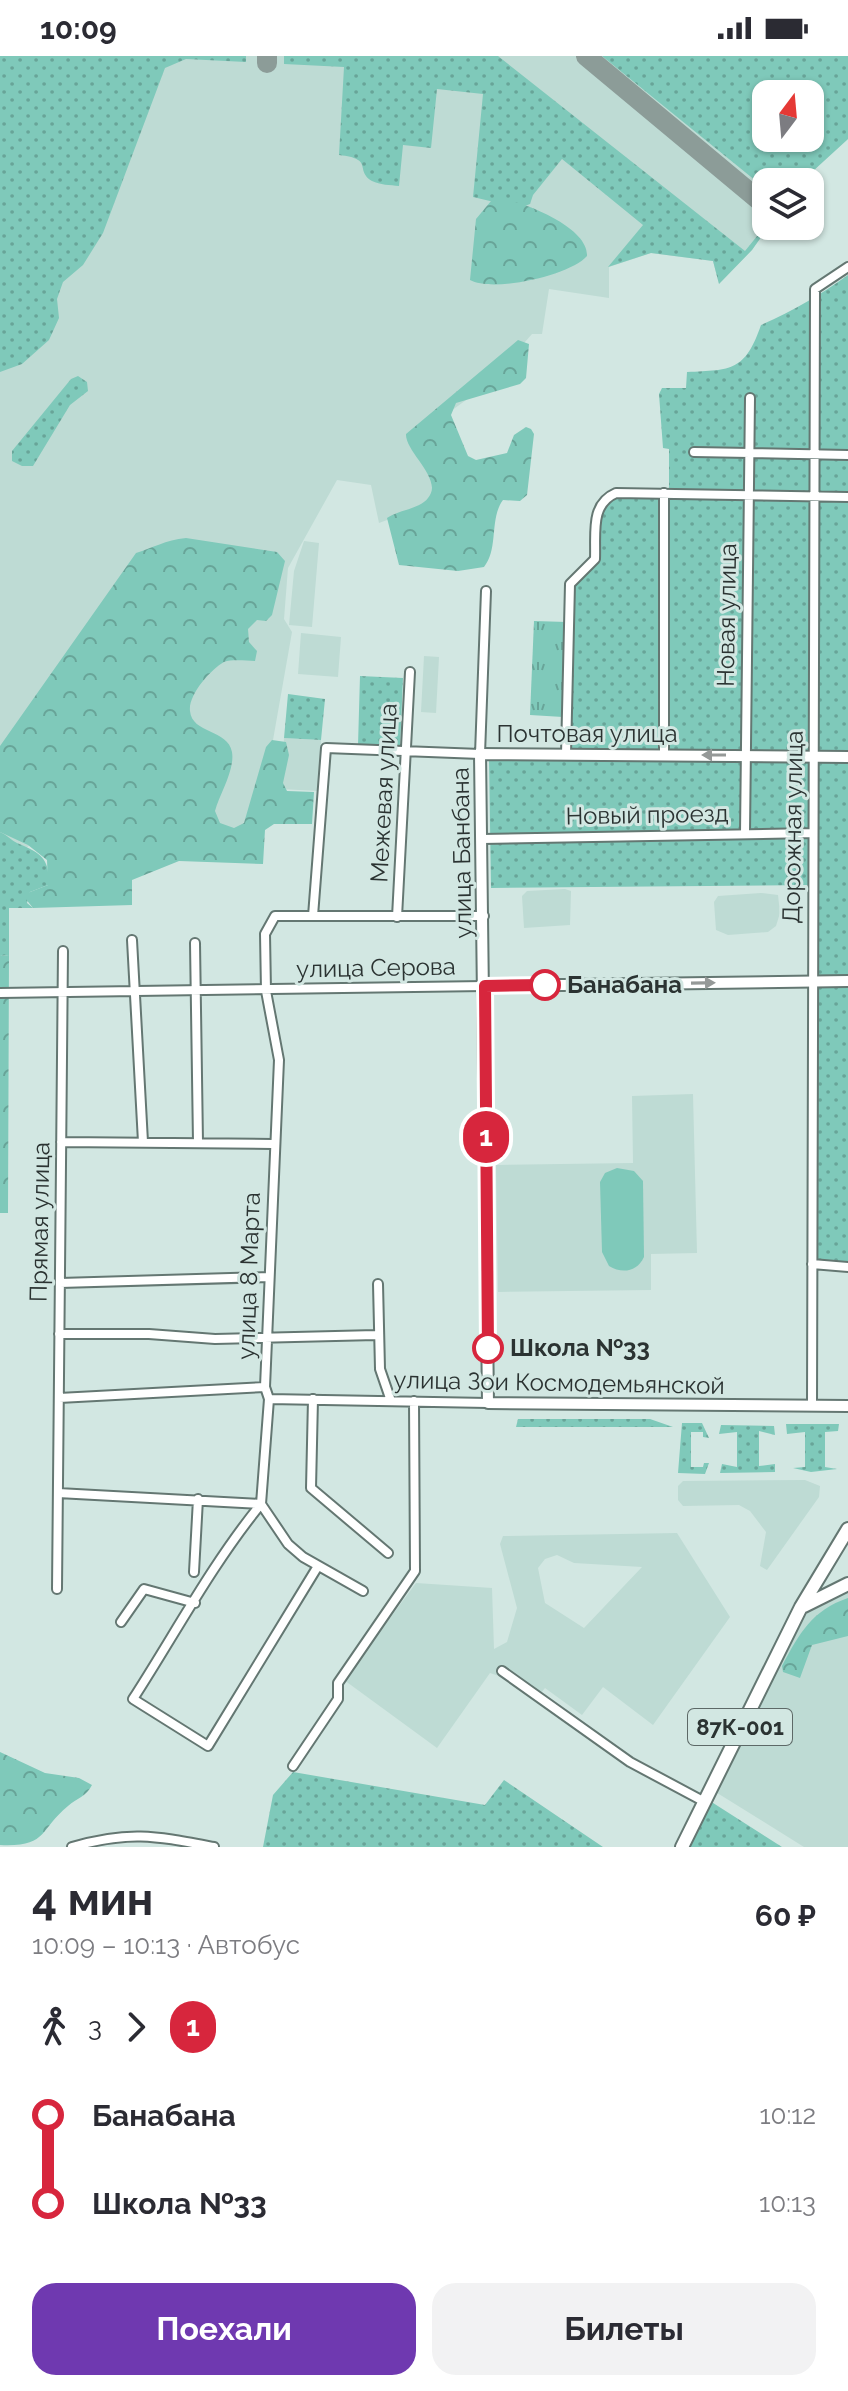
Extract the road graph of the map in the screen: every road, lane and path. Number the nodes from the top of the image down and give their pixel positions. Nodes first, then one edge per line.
1 (848, 267) edge
2 (750, 398) dead end
3 (694, 452) dead end
4 (751, 455) junction
5 (816, 455) junction
6 (848, 455) edge
7 (664, 493) junction
8 (749, 497) junction
9 (817, 497) junction
10 (848, 497) edge
11 (486, 591) dead end
12 (410, 672) dead end
13 (408, 751) junction
14 (480, 754) junction
15 (566, 754) junction
16 (664, 755) junction
17 (745, 755) junction
18 (814, 757) junction
19 (848, 757) edge
20 (745, 833) junction
21 (813, 833) junction
22 (482, 839) junction
23 (313, 916) junction
24 (484, 916) junction
25 (397, 917) junction
26 (132, 940) dead end
27 (195, 943) dead end
28 (63, 951) dead end
29 (848, 981) edge
30 (811, 982) junction
31 (485, 986) junction
32 (196, 990) junction
33 (266, 991) junction
34 (63, 992) junction
35 (133, 992) junction
36 (0, 993) edge
37 (61, 1142) junction
38 (143, 1142) junction
39 (198, 1142) junction
40 (273, 1144) junction
41 (812, 1264) junction
42 (848, 1267) edge
43 (269, 1277) junction
44 (60, 1283) junction
45 (378, 1284) dead end
46 (59, 1334) junction
47 (376, 1335) junction
48 (267, 1338) junction
49 (265, 1387) junction
50 (59, 1398) junction
51 (269, 1399) junction
52 (313, 1399) junction
53 (391, 1401) junction
54 (414, 1401) junction
55 (488, 1403) junction
56 (812, 1406) junction
57 (848, 1406) edge
58 (58, 1493) junction
59 (198, 1499) junction
60 (261, 1504) junction
61 (848, 1531) edge
62 (848, 1545) edge
63 (388, 1553) dead end
64 (318, 1566) junction
65 (194, 1572) dead end
66 (848, 1584) edge
67 (57, 1589) dead end
68 (363, 1591) dead end
69 (195, 1603) junction
70 (801, 1607) junction
71 (121, 1622) dead end
72 (502, 1671) dead end
73 (293, 1766) dead end
74 (703, 1801) junction
75 (72, 1847) edge
76 (214, 1847) edge
77 (682, 1847) edge

1 - 5 street, Дорожная улица
2 - 4 street, Новая улица
3 - 4 street
4 - 5 street
4 - 8 street, Новая улица
5 - 6 street
5 - 9 street, Дорожная улица
7 - 8 street
7 - 15 street
7 - 16 street
8 - 9 street
8 - 17 street, Новая улица
9 - 10 street
9 - 18 street, Дорожная улица
11 - 14 street, улица Банбана
12 - 13 street, Межевая улица
13 - 14 street, Почтовая улица
13 - 23 street, Почтовая улица
13 - 25 street, Межевая улица
14 - 15 street, Почтовая улица
14 - 22 street, улица Банбана
15 - 16 street, Почтовая улица
17 -> 16 street, Почтовая улица
17 - 18 street, Почтовая улица
17 - 20 street, Новая улица
18 - 19 street, Почтовая улица
18 - 21 street, Дорожная улица
20 - 21 street, Новый проезд
20 - 22 street, Новый проезд
21 - 30 street, Дорожная улица
22 - 24 street, улица Банбана
23 - 25 street
23 - 33 street, улица 8 Марта
24 - 25 street
24 - 31 street, улица Банбана
26 - 35 street
27 - 32 street
28 - 34 street, Прямая улица
29 - 30 street, улица Серова
31 -> 30 street, улица Серова
30 - 41 street, Дорожная улица
31 - 33 street, улица Серова
31 - 55 street, улица Банбана
32 - 33 street, улица Серова
32 - 35 street, улица Серова
32 - 39 street
33 - 40 street, улица 8 Марта
34 - 35 street, улица Серова
34 - 36 street, улица Серова
34 - 37 street, Прямая улица
35 - 38 street
37 - 38 street
37 - 44 street, Прямая улица
38 - 39 street
39 - 40 street
40 - 43 street, улица 8 Марта
41 - 42 street
41 - 56 street, Дорожная улица
43 - 44 street
43 - 48 street, улица 8 Марта
44 - 46 street, Прямая улица
45 - 47 street
46 - 48 street
46 - 50 street, Прямая улица
47 - 48 street
47 - 53 street
48 - 49 street, улица 8 Марта
49 - 50 street
49 - 51 street, улица 8 Марта
50 - 58 street, Прямая улица
51 - 52 street, улица Зои Космодемьянской
51 - 60 street, улица 8 Марта
52 - 53 street, улица Зои Космодемьянской
52 - 63 street
53 - 54 street, улица Зои Космодемьянской
54 - 55 street, улица Зои Космодемьянской
54 - 73 street
55 - 56 street, улица Зои Космодемьянской
56 - 57 street, улица Зои Космодемьянской
58 - 59 street
58 - 67 street, Прямая улица
59 - 60 street
59 - 65 street
60 - 64 street
60 - 69 street
61 - 62 main road, 87К-001
61 - 70 main road, 87К-001
64 - 68 street
64 - 69 street
66 - 70 main road
69 - 71 street
70 - 74 main road, 87К-001
72 - 74 street
74 - 77 main road, 87К-001
75 - 76 street

